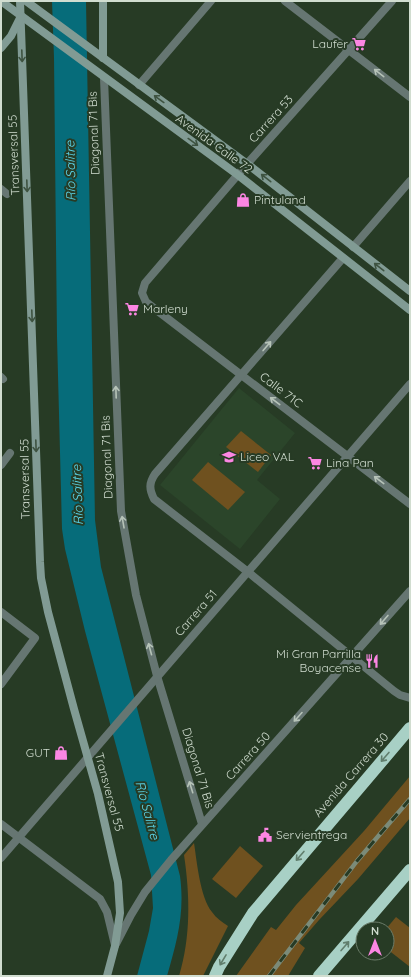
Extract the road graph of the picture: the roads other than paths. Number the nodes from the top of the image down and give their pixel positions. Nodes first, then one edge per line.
1 (1, 1) edge
2 (20, 1) edge
3 (26, 1) edge
4 (103, 1) edge
5 (211, 1) edge
6 (285, 1) edge
7 (392, 1) edge
8 (21, 17) junction
9 (1, 48) edge
10 (348, 50) junction
11 (103, 58) junction
12 (104, 78) junction
13 (139, 85) junction
14 (410, 97) edge
15 (248, 164) junction
16 (238, 176) junction
17 (410, 181) edge
18 (353, 246) junction
19 (343, 258) junction
20 (410, 291) edge
21 (142, 293) joint
22 (410, 310) edge
23 (242, 376) junction
24 (410, 384) edge
25 (10, 453) dead end
26 (348, 456) junction
27 (1, 465) edge
28 (410, 504) edge
29 (248, 572) junction
30 (410, 591) edge
31 (1, 612) edge
32 (352, 658) junction
33 (157, 676) junction
34 (1, 684) edge
35 (410, 698) edge
36 (410, 728) edge
37 (87, 758) junction
38 (1, 824) edge
39 (202, 824) junction
40 (19, 837) junction
41 (1, 858) edge
42 (410, 870) edge
43 (115, 946) junction
44 (107, 976) edge
45 (215, 976) edge
46 (319, 976) edge

1 - 8 main road, Avenida Calle 72
2 - 8 main road, Transversal 55
3 - 11 main road, Avenida Calle 72
4 - 11 main road
5 - 13 street
6 - 10 street
7 - 10 street, Carrera 53
8 - 9 main road
8 - 12 main road, Avenida Calle 72
8 -> 37 main road, Transversal 55
14 -> 10 street
10 - 15 street, Carrera 53
11 - 13 main road, Avenida Calle 72
12 -> 16 main road, Avenida Calle 72
33 -> 12 street, Diagonal 71 Bis
15 -> 13 main road, Avenida Calle 72
15 - 16 street, Carrera 53
18 -> 15 main road, Avenida Calle 72
16 - 19 main road, Avenida Calle 72
16 - 21 street, Carrera 53
17 - 18 street
20 -> 18 main road, Avenida Calle 72
19 - 22 main road, Avenida Calle 72
23 -> 19 street
21 - 23 street, Calle 71C
26 -> 23 street, Calle 71C
23 - 29 street
24 - 26 street, Carrera 51
25 - 27 street
28 -> 26 street, Calle 71C
26 - 29 street, Carrera 51
29 - 32 street
29 - 33 street, Carrera 51
30 -> 32 street, Carrera 50
31 - 34 street
32 - 35 street
32 -> 39 street, Carrera 50
33 - 37 street, Carrera 51
39 -> 33 street, Diagonal 71 Bis
36 -> 45 highway, Avenida Carrera 30
37 - 40 street, Carrera 51
37 - 43 main road, Transversal 55
38 - 40 street
39 - 43 street, Carrera 50
40 - 41 street, Carrera 51
40 - 43 street
46 -> 42 highway
43 - 44 main road

